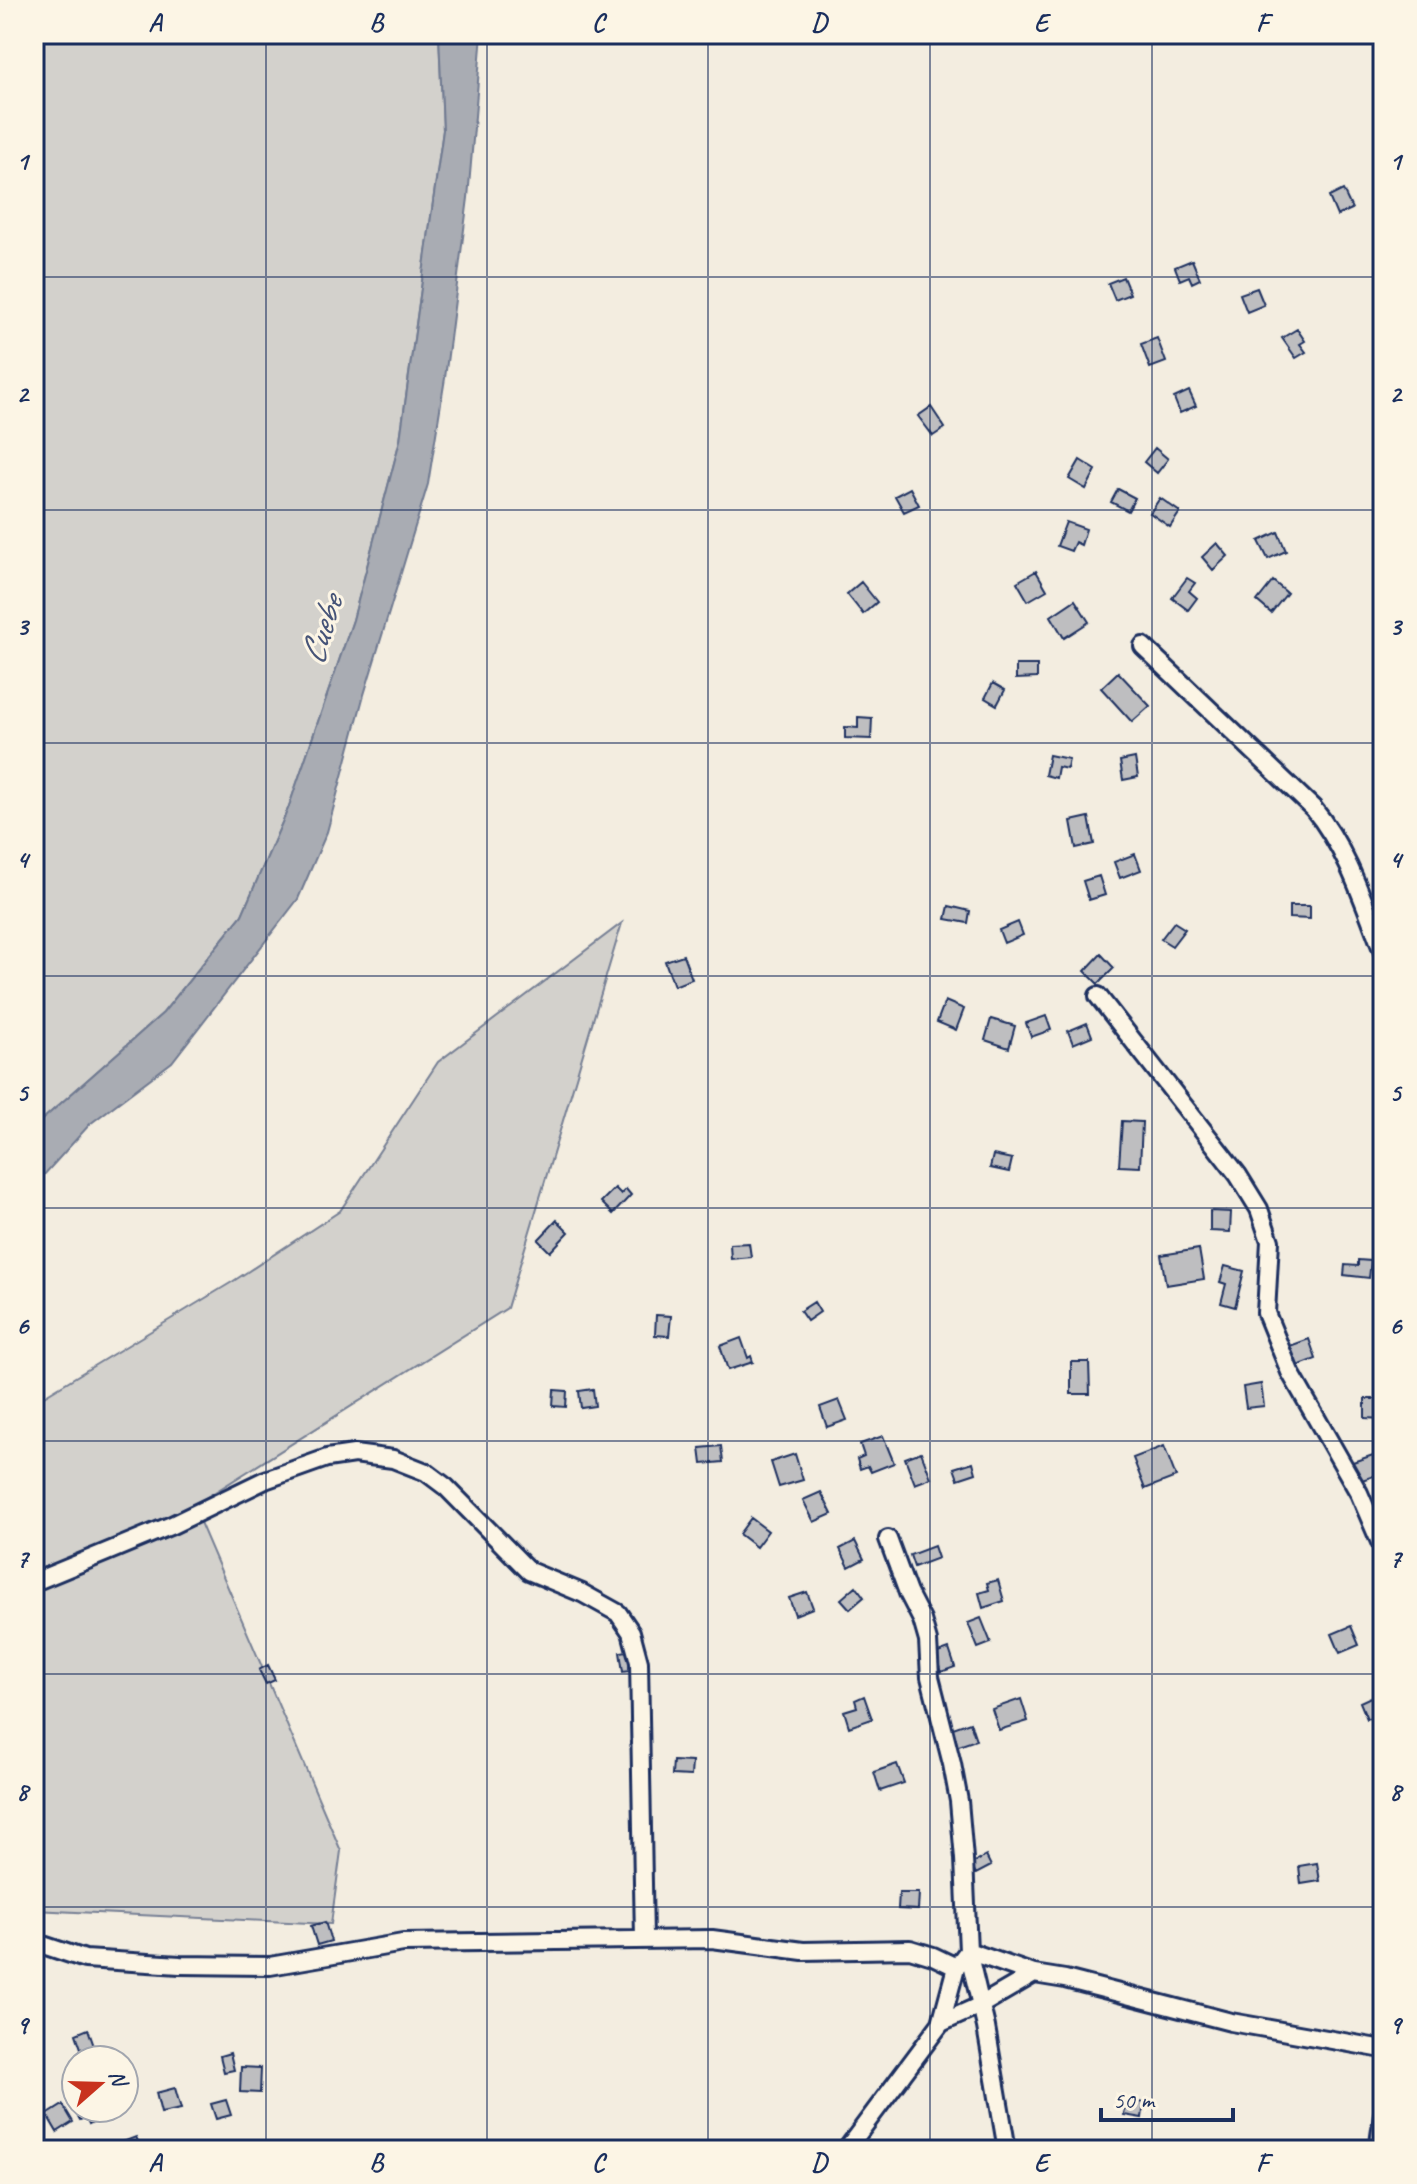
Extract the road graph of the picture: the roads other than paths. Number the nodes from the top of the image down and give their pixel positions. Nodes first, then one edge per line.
1 (1143, 646) dead end
2 (1383, 952) edge
3 (1098, 996) dead end
4 (888, 1539) dead end
5 (1383, 1549) edge
6 (34, 1582) edge
7 (644, 1939) junction
8 (34, 1942) edge
9 (968, 1951) junction
10 (956, 1967) junction
11 (1034, 1974) junction
12 (979, 2006) junction
13 (941, 2023) junction
14 (1383, 2049) edge
15 (1383, 2115) edge
16 (846, 2150) edge
17 (1007, 2150) edge
18 (1378, 2150) edge

1 - 2 street
3 - 5 street
4 - 9 street
6 - 7 street
7 - 8 street
7 - 10 street
9 - 10 street
9 - 11 street
9 - 12 street
10 - 13 street
11 - 12 street
11 - 14 street
12 - 13 street
12 - 17 street
13 - 16 street
15 - 18 street

